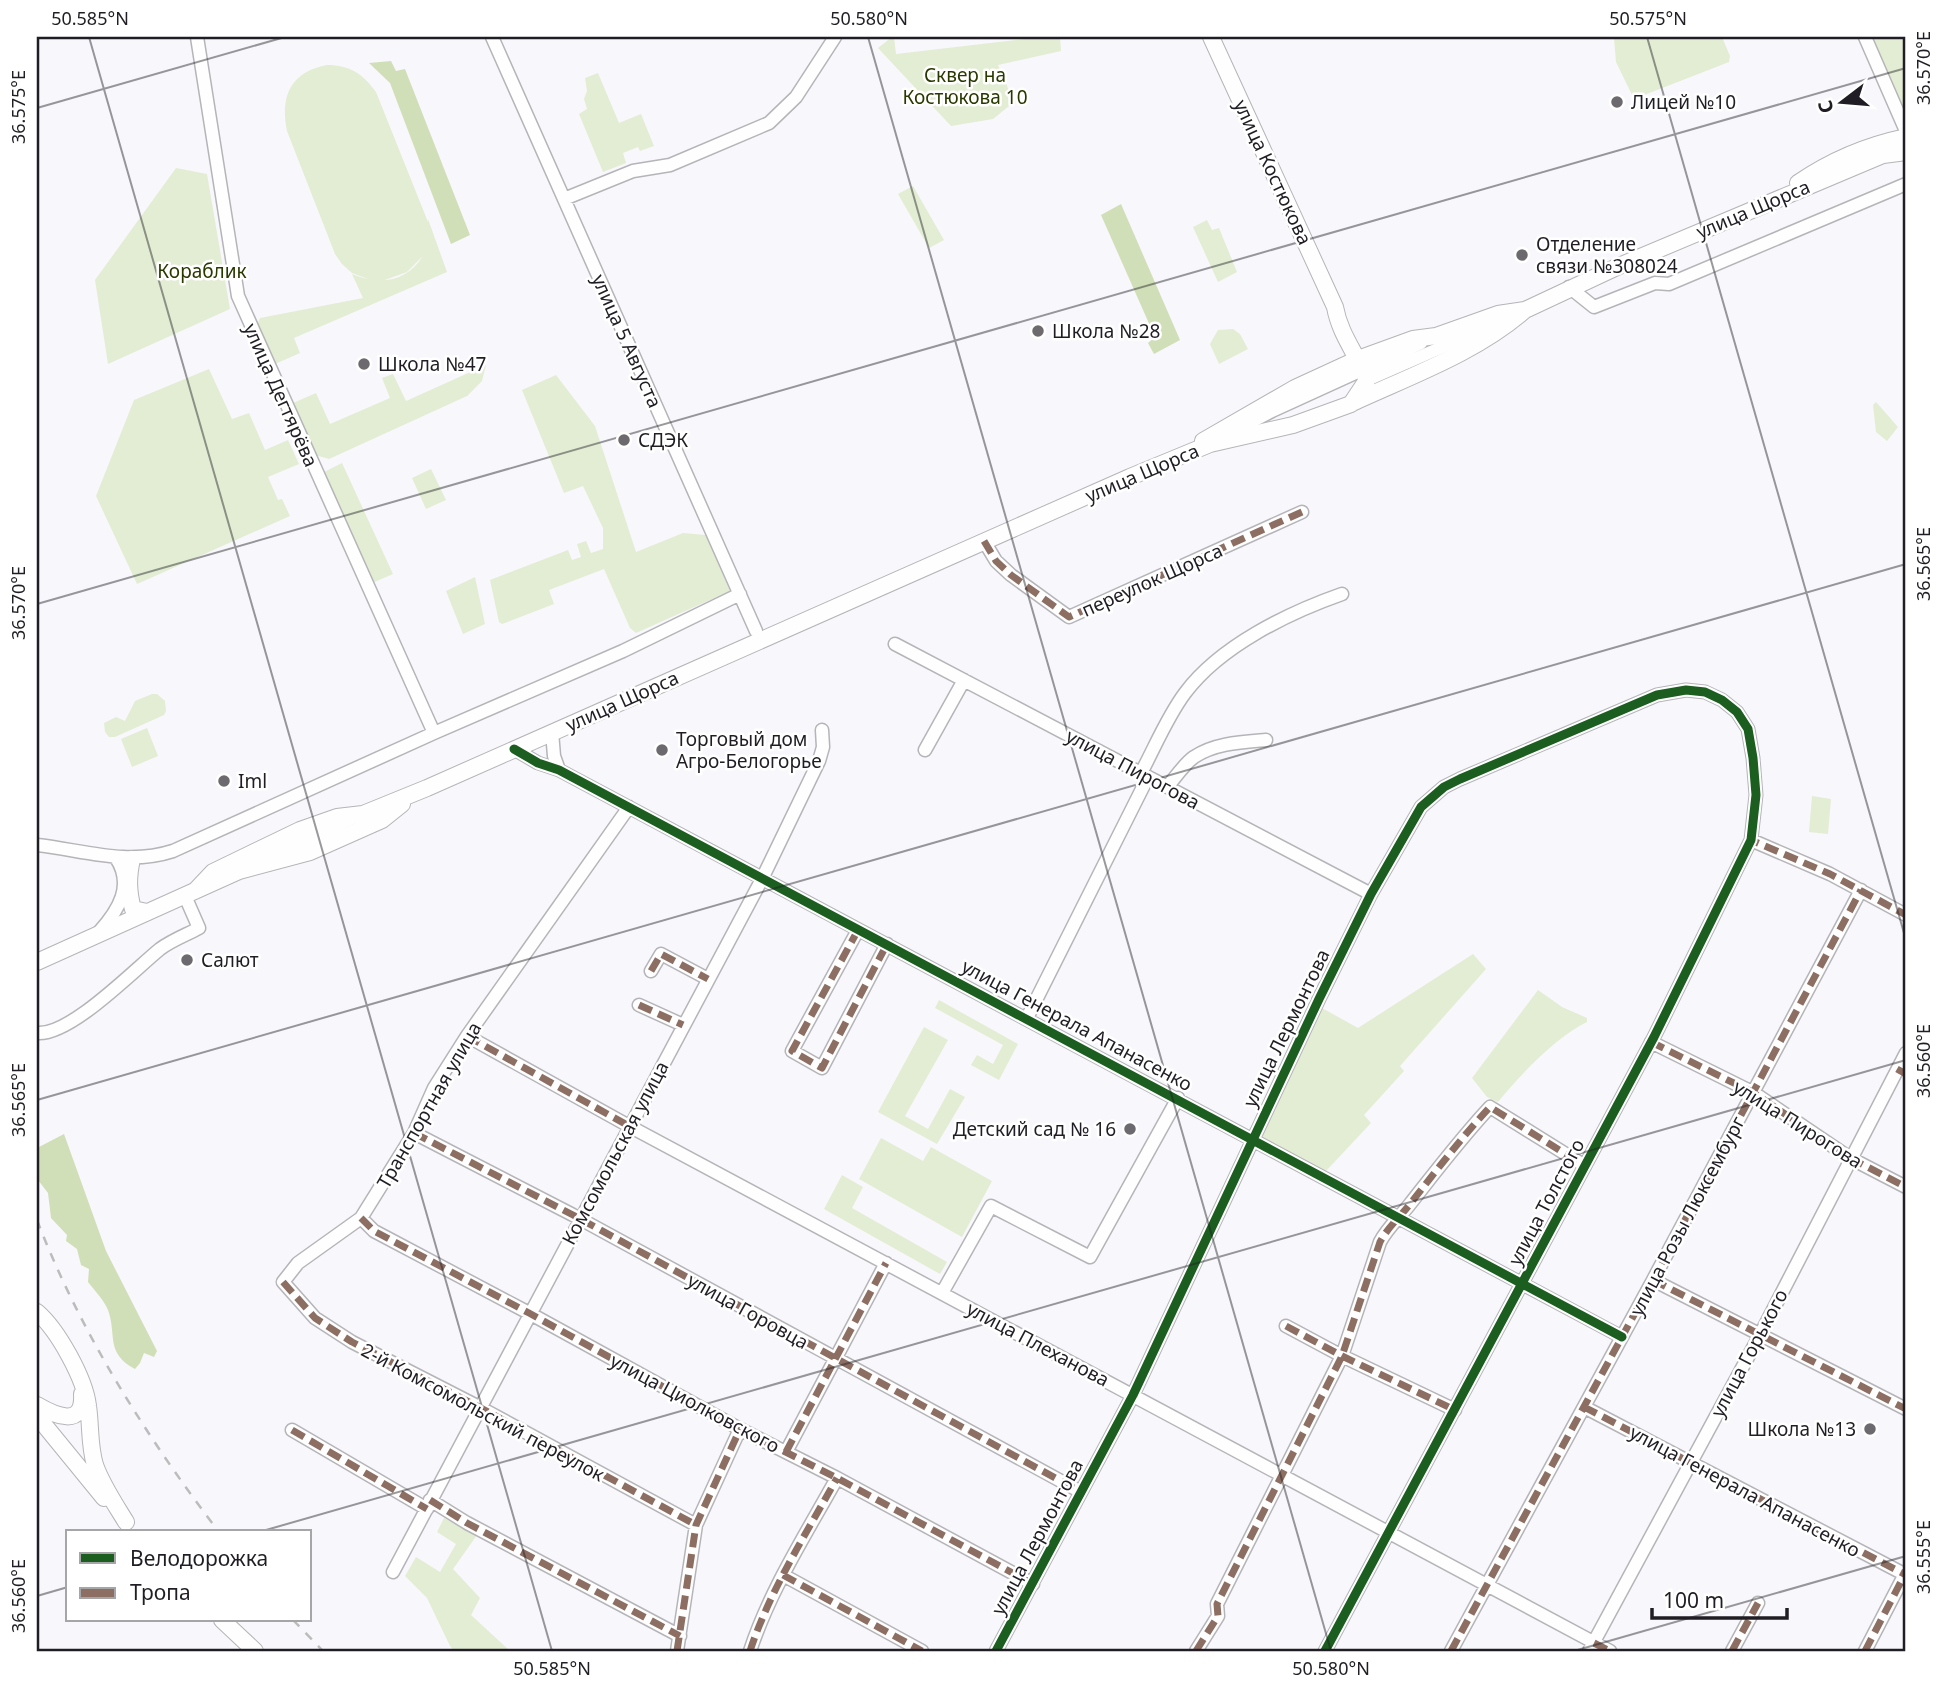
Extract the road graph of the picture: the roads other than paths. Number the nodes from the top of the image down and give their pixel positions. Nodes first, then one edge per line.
1 (197, 37) edge
2 (492, 37) edge
3 (835, 37) edge
4 (1211, 37) edge
5 (1865, 37) edge
6 (1906, 131) edge
7 (1906, 137) edge
8 (1906, 144) edge
9 (1906, 152) edge
10 (1883, 155) junction
11 (1902, 186) edge
12 (564, 200) junction
13 (1773, 201) junction
14 (1569, 287) junction
15 (1525, 310) junction
16 (1363, 370) junction
17 (1351, 404) junction
18 (1210, 444) junction
19 (1171, 461) junction
20 (1302, 512) dead end
21 (984, 541) junction
22 (953, 555) junction
23 (1342, 594) dead end
24 (743, 600) junction
25 (763, 635) junction
26 (895, 644) dead end
27 (964, 680) junction
28 (822, 730) dead end
29 (552, 732) junction
30 (434, 733) junction
31 (1266, 740) dead end
32 (514, 749) junction
33 (925, 750) dead end
34 (559, 770) junction
35 (1144, 775) junction
36 (1167, 787) junction
37 (419, 791) junction
38 (628, 807) junction
39 (363, 814) junction
40 (1751, 840) junction
41 (37, 845) edge
42 (124, 858) junction
43 (239, 871) junction
44 (762, 879) junction
45 (1861, 890) junction
46 (190, 894) junction
47 (1371, 894) junction
48 (147, 912) junction
49 (1906, 915) edge
50 (858, 930) junction
51 (95, 936) junction
52 (887, 944) junction
53 (37, 962) edge
54 (651, 971) dead end
55 (708, 979) junction
56 (639, 1005) dead end
57 (1027, 1018) junction
58 (683, 1025) junction
59 (37, 1032) edge
60 (467, 1036) junction
61 (1651, 1042) junction
62 (1906, 1053) edge
63 (1902, 1071) edge
64 (1754, 1093) junction
65 (1178, 1098) junction
66 (629, 1126) junction
67 (414, 1133) junction
68 (1253, 1138) junction
69 (1850, 1158) junction
70 (1585, 1166) junction
71 (1906, 1187) edge
72 (361, 1217) junction
73 (1400, 1217) junction
74 (580, 1220) junction
75 (886, 1263) junction
76 (1653, 1280) junction
77 (284, 1282) joint
78 (1522, 1283) junction
79 (942, 1293) junction
80 (37, 1312) edge
81 (529, 1313) junction
82 (1286, 1326) dead end
83 (1761, 1334) junction
84 (1622, 1337) junction
85 (1342, 1356) junction
86 (836, 1359) junction
87 (76, 1372) junction
88 (1133, 1395) junction
89 (479, 1407) junction
90 (1584, 1407) junction
91 (1906, 1409) edge
92 (1455, 1410) junction
93 (38, 1415) edge
94 (740, 1429) junction
95 (292, 1430) dead end
96 (786, 1452) junction
97 (1691, 1463) junction
98 (1281, 1475) junction
99 (837, 1478) junction
100 (1081, 1492) junction
101 (428, 1504) junction
102 (696, 1525) junction
103 (131, 1527) edge
104 (1390, 1533) junction
105 (393, 1572) dead end
106 (1906, 1573) edge
107 (783, 1575) junction
108 (1033, 1584) junction
109 (1488, 1586) junction
110 (1758, 1603) dead end
111 (224, 1622) edge
112 (680, 1636) junction
113 (1591, 1647) edge
114 (255, 1651) edge
115 (677, 1651) edge
116 (750, 1651) edge
117 (922, 1651) edge
118 (996, 1651) edge
119 (1196, 1651) edge
120 (1325, 1651) edge
121 (1451, 1651) edge
122 (1610, 1651) edge
123 (1732, 1651) edge
124 (1865, 1651) edge

1 - 30 street, улица Дегтярёва
2 - 12 street, улица 5 Августа
3 - 12 street
4 - 16 main road, улица Костюкова
5 - 6 street
7 - 13 main road
8 - 10 street, улица Щорса
9 - 10 main road
10 - 13 main road, улица Щорса
11 - 14 street
12 - 24 street, улица 5 Августа
13 - 14 main road, улица Щорса
14 - 15 main road, улица Щорса
15 - 16 street, улица Щорса
15 - 16 main road, улица Щорса
15 - 17 main road, улица Щорса
16 - 17 main road
16 - 18 street, улица Щорса
16 - 19 main road, улица Щорса
17 - 18 main road, улица Щорса
18 - 19 main road, улица Щорса
19 - 21 main road, улица Щорса
20 - 21 street, переулок Щорса
21 - 22 main road, улица Щорса
22 - 25 main road, улица Щорса
22 - 25 main road
23 - 35 street
24 - 25 street, улица 5 Августа
24 - 30 street
25 - 29 main road, улица Щорса
26 - 27 street, улица Пирогова
27 - 33 street
27 - 35 street, улица Пирогова
28 - 44 street, Комсомольская улица
29 - 32 main road, улица Щорса
29 - 34 street
30 - 42 street
31 - 36 street
32 - 34 street, улица Генерала Апанасенко
32 - 37 main road, улица Щорса
34 - 38 street, улица Генерала Апанасенко
35 - 36 street, улица Пирогова
35 - 57 street
36 - 47 street, улица Пирогова
37 - 39 main road, улица Щорса
37 - 43 main road
38 - 44 street, улица Генерала Апанасенко
38 - 60 street, Транспортная улица
39 - 43 street, улица Щорса
39 - 46 main road
40 - 45 street
40 - 47 street, улица Лермонтова
40 - 61 street, улица Толстого
41 - 42 street
42 - 48 main road
42 - 51 street
43 - 46 main road, улица Щорса
44 - 50 street, улица Генерала Апанасенко
44 - 55 street, Комсомольская улица
45 - 49 street
45 - 64 street, улица Розы Люксембург
46 - 48 main road, улица Щорса
46 - 59 street
47 - 68 street, улица Лермонтова
48 - 51 main road, улица Щорса
50 - 52 street, улица Генерала Апанасенко
50 - 52 street
51 - 53 main road, улица Щорса
52 - 57 street, улица Генерала Апанасенко
54 - 55 street
55 - 58 street, Комсомольская улица
56 - 58 street
57 - 65 street, улица Генерала Апанасенко
58 - 66 street, Комсомольская улица
60 - 66 street, улица Плеханова
60 - 67 street, Транспортная улица
61 - 64 street, улица Пирогова
61 - 70 street, улица Толстого
62 - 63 street, улица Горького
63 - 69 street, улица Горького
64 - 69 street, улица Пирогова
64 - 76 street, улица Розы Люксембург
65 - 68 street, улица Генерала Апанасенко
65 - 79 street
66 - 74 street, Комсомольская улица
66 - 75 street, улица Плеханова
67 - 72 street, Транспортная улица
67 - 74 street, улица Горовца
68 - 73 street, улица Генерала Апанасенко
68 - 88 street, улица Лермонтова
69 - 71 street, улица Пирогова
69 - 83 street, улица Горького
70 - 73 street
70 - 78 street, улица Толстого
72 - 77 street, Транспортная улица
72 - 81 street, улица Циолковского
73 - 78 street, улица Генерала Апанасенко
73 - 85 street
74 - 81 street, Комсомольская улица
74 - 86 street, улица Горовца
75 - 79 street, улица Плеханова
75 - 86 street
76 - 83 street
76 - 84 street, улица Розы Люксембург
77 - 89 street, 2-й Комсомольский переулок
78 - 84 street, улица Генерала Апанасенко
78 - 92 street, улица Толстого
79 - 88 street, улица Плеханова
80 - 87 main road
81 - 89 street, Комсомольская улица
81 - 94 street, улица Циолковского
82 - 85 street
83 - 91 street
83 - 97 street, улица Горького
84 - 90 street, улица Розы Люксембург
85 - 92 street
85 - 98 street
86 - 96 street
86 - 100 street, улица Горовца
87 - 93 main road
87 - 103 main road
88 - 98 street, улица Плеханова
88 - 100 street, улица Лермонтова
89 - 101 street, Комсомольская улица
89 - 102 street, 2-й Комсомольский переулок
90 - 97 street, улица Генерала Апанасенко
90 - 109 street, улица Розы Люксембург
92 - 104 street, улица Толстого
93 - 103 main road
94 - 96 street, улица Циолковского
94 - 102 street
95 - 101 street
96 - 99 street, улица Циолковского
97 - 106 street, улица Генерала Апанасенко
97 - 113 street, улица Горького
98 - 104 street, улица Плеханова
98 - 119 street
99 - 107 street
99 - 108 street, улица Циолковского
100 - 108 street, улица Лермонтова
101 - 105 street, Комсомольская улица
101 - 112 street
102 - 112 street
104 - 109 street, улица Плеханова
104 - 120 street, улица Толстого
106 - 124 street
107 - 116 street
107 - 117 street
108 - 118 street, улица Лермонтова
109 - 113 street, улица Плеханова
109 - 121 street, улица Розы Люксембург
110 - 123 street
111 - 114 main road
112 - 115 street
113 - 122 street, улица Плеханова

